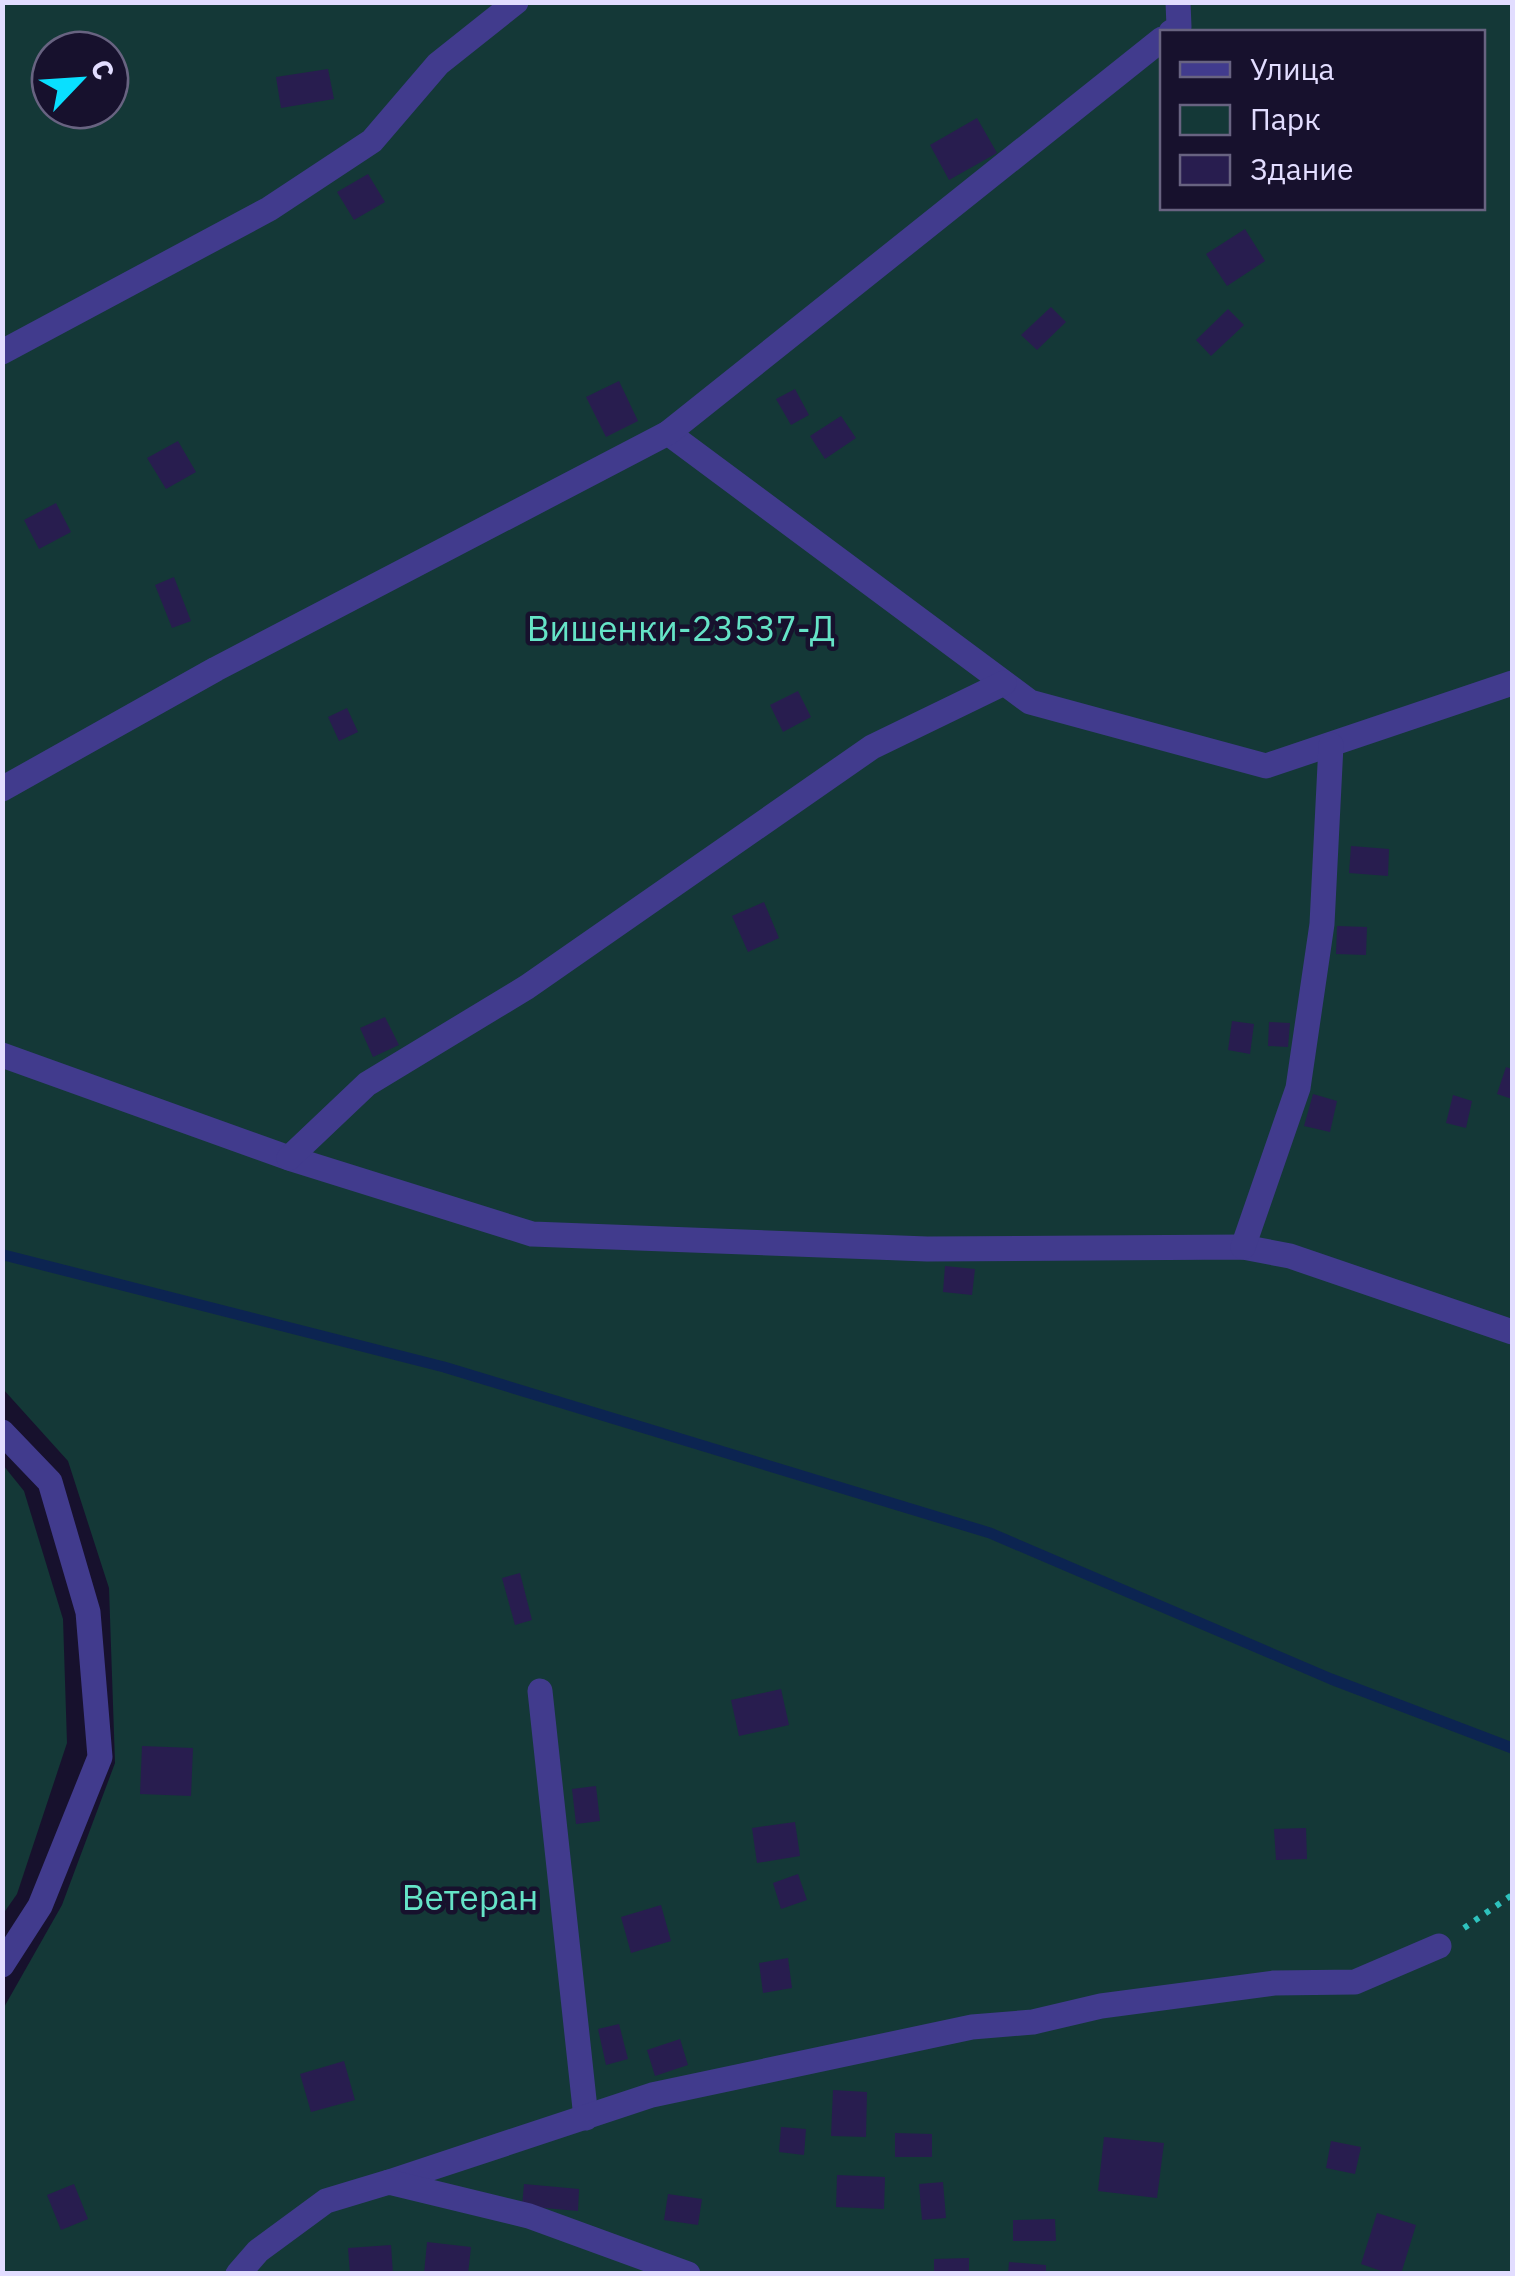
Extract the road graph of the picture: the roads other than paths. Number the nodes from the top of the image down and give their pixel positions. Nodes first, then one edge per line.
1 (516, 2) edge
2 (1178, 2) edge
3 (1174, 30) edge
4 (1160, 42) edge
5 (2, 352) edge
6 (668, 433) junction
7 (1512, 682) edge
8 (1004, 683) junction
9 (1331, 744) junction
10 (2, 790) edge
11 (2, 1056) edge
12 (289, 1158) junction
13 (1243, 1247) junction
14 (1512, 1332) edge
15 (2, 1432) edge
16 (540, 1690) dead end
17 (1439, 1946) road end
18 (2, 1964) edge
19 (586, 2118) junction
20 (389, 2182) junction
21 (238, 2274) edge
22 (688, 2274) edge

1 - 5 street
2 - 3 street
4 - 6 street
6 - 8 street
6 - 10 street
7 - 9 street
8 - 9 street
8 - 12 street
9 - 13 street
11 - 12 street
12 - 13 street
13 - 14 street
15 - 18 street
16 - 19 street
17 - 19 street
19 - 20 street
20 - 21 street
20 - 22 street

